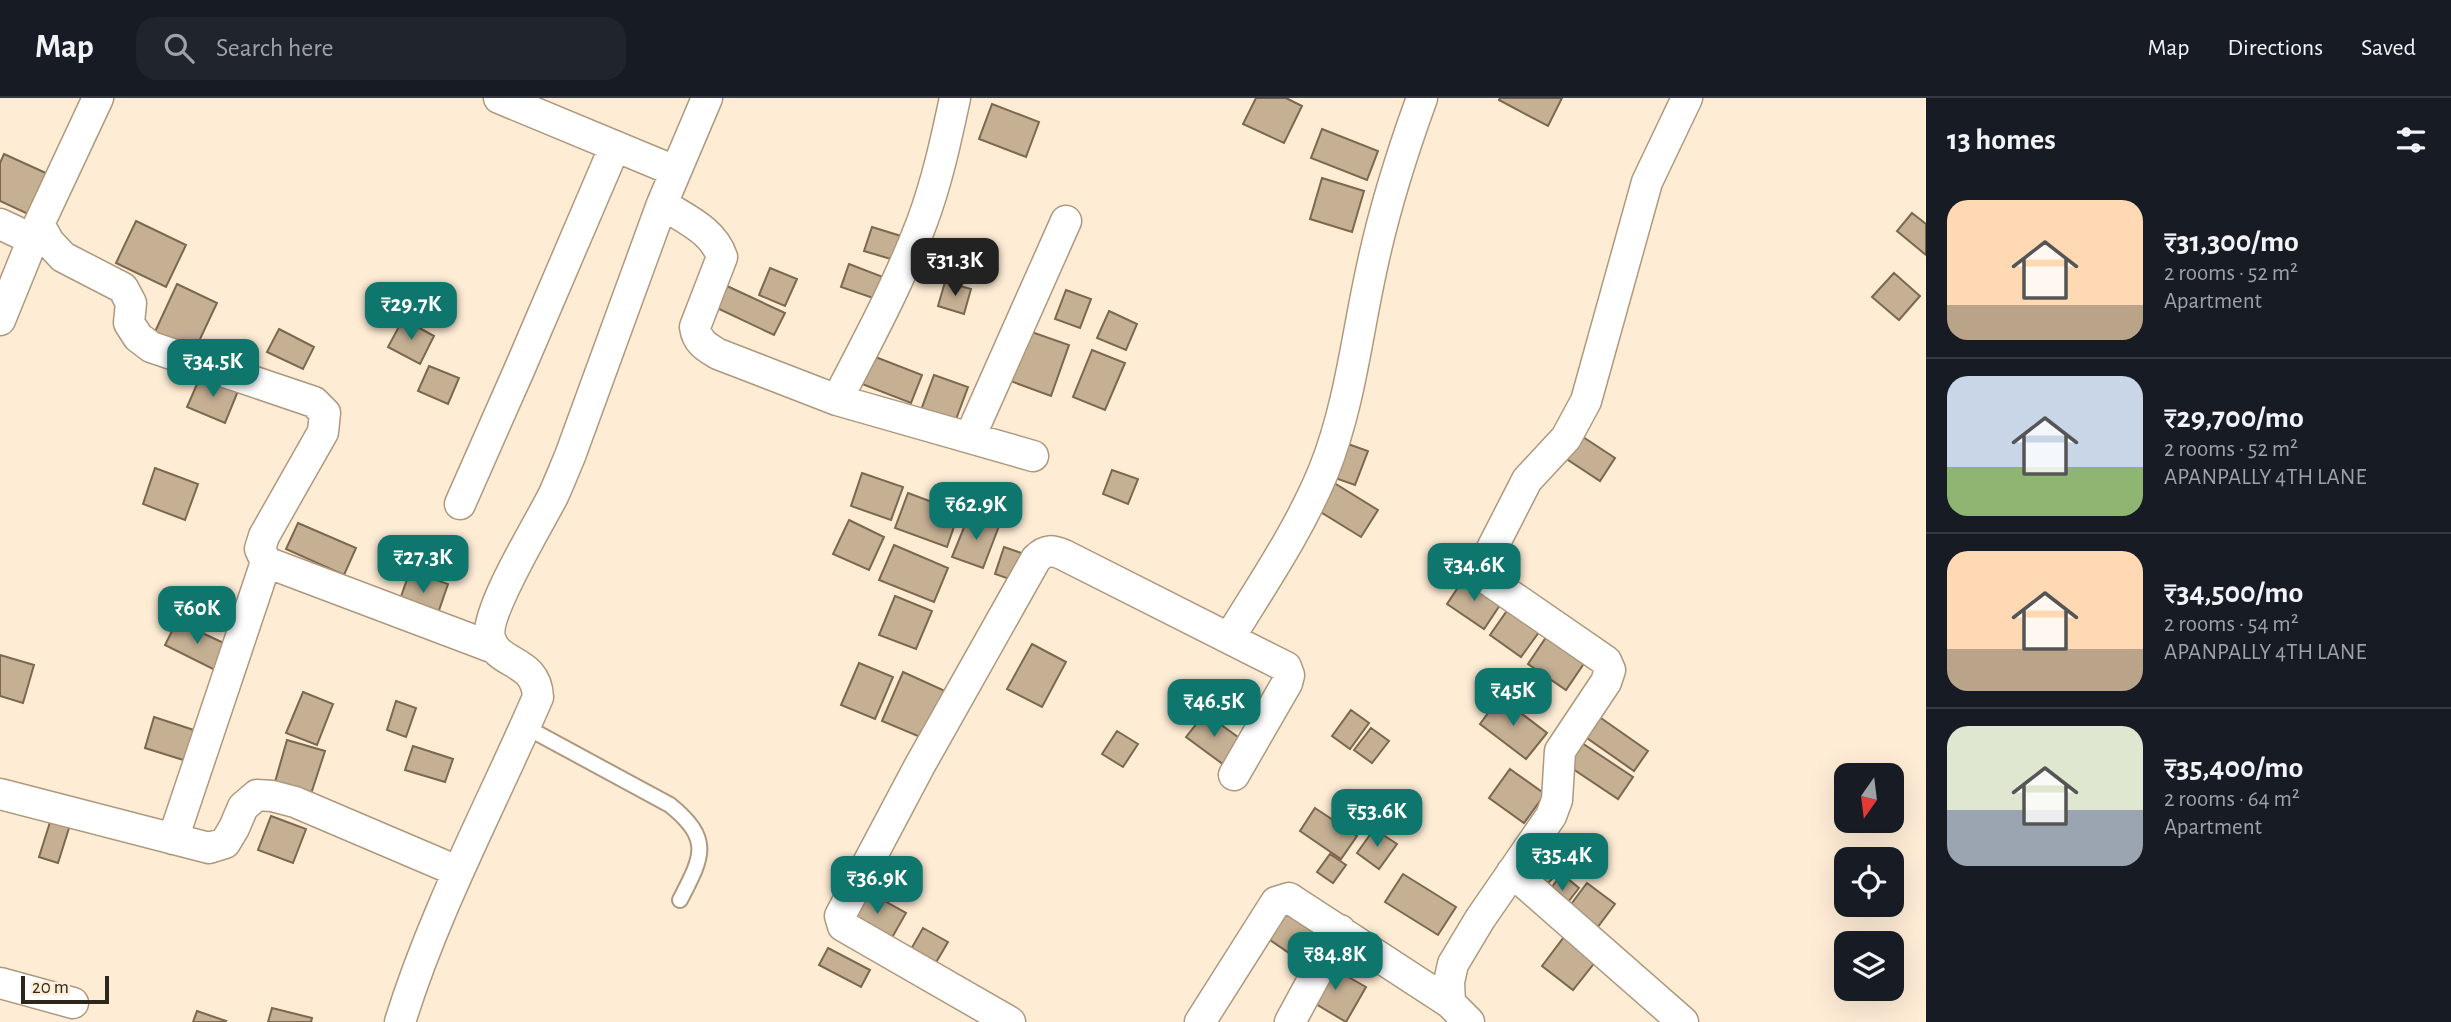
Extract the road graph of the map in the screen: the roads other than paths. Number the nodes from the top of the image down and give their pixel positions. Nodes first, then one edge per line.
1 (98, 98) edge
2 (499, 98) edge
3 (706, 98) edge
4 (955, 98) edge
5 (1422, 98) edge
6 (1687, 98) edge
7 (615, 146) junction
8 (675, 171) junction
9 (662, 204) junction
10 (1066, 221) dead end
11 (0, 224) edge
12 (36, 232) junction
13 (0, 320) edge
14 (838, 400) junction
15 (970, 437) junction
16 (1033, 456) dead end
17 (460, 504) dead end
18 (266, 562) junction
19 (1230, 637) junction
20 (494, 648) junction
21 (524, 726) junction
22 (1234, 775) dead end
23 (0, 793) edge
24 (173, 839) junction
25 (457, 871) junction
26 (1512, 872) junction
27 (680, 900) dead end
28 (1340, 930) junction
29 (0, 983) edge
30 (73, 1003) dead end
31 (1460, 1012) edge
32 (400, 1022) edge
33 (1010, 1022) edge
34 (1200, 1022) edge
35 (1290, 1022) edge
36 (1683, 1022) edge

1 - 12 street
2 - 7 street
3 - 8 street
4 - 14 street
5 - 19 street
6 - 26 street
7 - 8 street
7 - 17 street
8 - 9 street
9 - 14 street
9 - 20 street
10 - 15 street
11 - 12 street
12 - 13 street
12 - 18 street
14 - 15 street
15 - 16 street
18 - 20 street
18 - 24 street
19 - 22 street
19 - 33 street
20 - 21 street
21 - 25 street
21 - 27 lane
23 - 24 street
24 - 25 street
25 - 32 street
26 - 31 street
26 - 36 street
28 - 31 street
28 - 34 street
28 - 35 street
29 - 30 street

